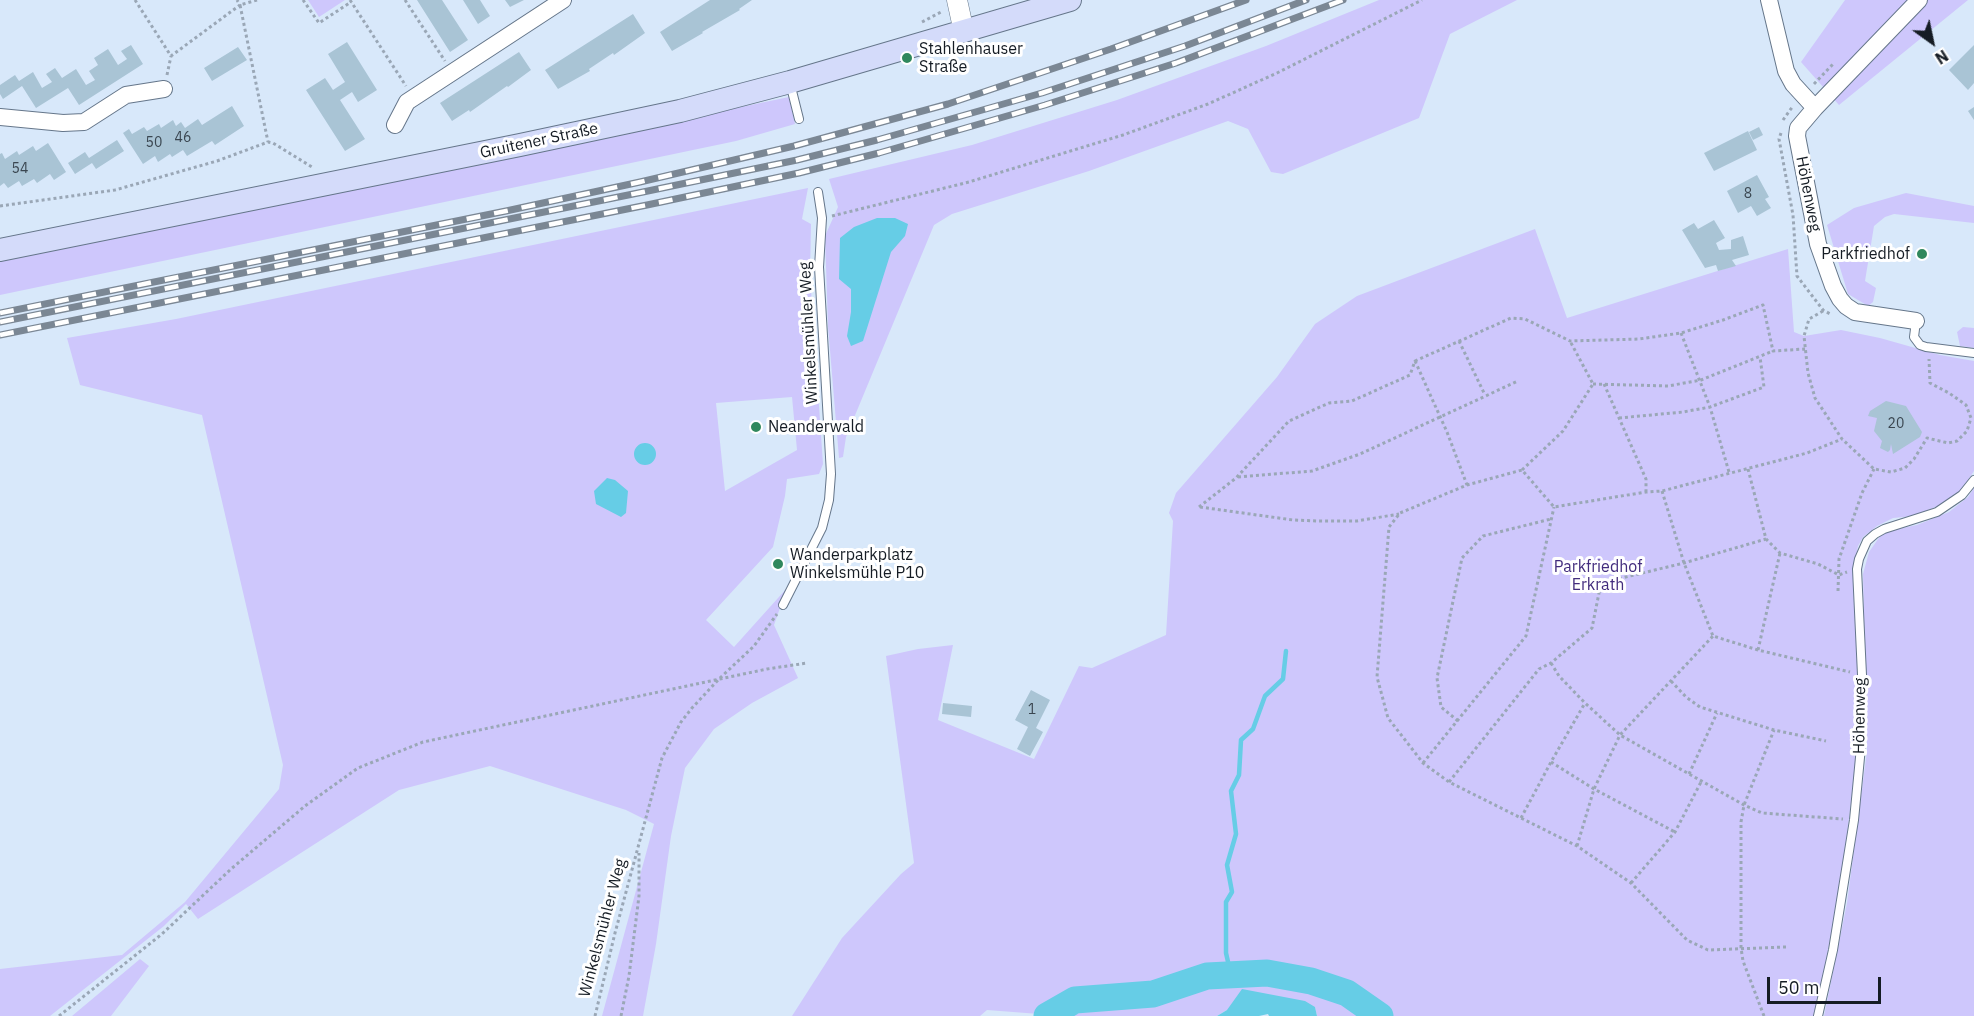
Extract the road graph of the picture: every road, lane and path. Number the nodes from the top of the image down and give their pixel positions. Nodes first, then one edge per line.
1 (135, 0) edge
2 (237, 0) edge
3 (257, 0) edge
4 (303, 0) edge
5 (405, 0) edge
6 (563, 0) edge
7 (957, 0) edge
8 (1070, 0) edge
9 (1422, 0) edge
10 (1769, 0) edge
11 (1919, 0) edge
12 (351, 1) edge
13 (240, 5) junction
14 (964, 32) junction
15 (1842, 56) dead end
16 (452, 71) junction
17 (790, 82) junction
18 (164, 89) dead end
19 (1802, 95) junction
20 (413, 98) junction
21 (1815, 108) junction
22 (0, 117) edge
23 (799, 119) dead end
24 (395, 125) dead end
25 (268, 142) junction
26 (317, 171) dead end
27 (818, 192) dead end
28 (0, 206) edge
29 (822, 218) junction
30 (0, 250) edge
31 (1840, 299) junction
32 (1823, 310) junction
33 (1839, 319) dead end
34 (1916, 321) joint
35 (1681, 333) junction
36 (1459, 341) junction
37 (1570, 341) junction
38 (1930, 348) junction
39 (1805, 349) junction
40 (1773, 351) junction
41 (1974, 353) edge
42 (1760, 357) junction
43 (1415, 361) junction
44 (1701, 380) junction
45 (1518, 381) dead end
46 (1593, 384) junction
47 (1604, 384) junction
48 (1485, 395) junction
49 (1710, 407) junction
50 (1439, 417) junction
51 (1619, 418) junction
52 (1842, 439) junction
53 (1748, 469) junction
54 (1874, 469) junction
55 (1522, 470) junction
56 (1729, 473) junction
57 (1236, 478) junction
58 (1974, 480) edge
59 (1467, 485) junction
60 (1662, 491) junction
61 (1646, 492) junction
62 (1554, 507) junction
63 (1400, 513) junction
64 (1551, 519) junction
65 (1766, 539) junction
66 (1780, 553) junction
67 (1684, 563) junction
68 (1857, 569) junction
69 (1839, 575) junction
70 (1838, 591) dead end
71 (783, 605) joint
72 (1713, 636) junction
73 (1758, 650) junction
74 (807, 663) dead end
75 (1551, 663) junction
76 (1862, 675) junction
77 (719, 679) junction
78 (1671, 681) junction
79 (1585, 703) junction
80 (1717, 712) junction
81 (1458, 721) junction
82 (1774, 730) junction
83 (1620, 735) junction
84 (1826, 741) dead end
85 (1551, 762) junction
86 (1423, 763) junction
87 (1689, 774) junction
88 (1702, 781) junction
89 (1449, 782) junction
90 (1594, 789) junction
91 (1744, 805) junction
92 (1521, 818) junction
93 (1854, 820) junction
94 (1675, 832) junction
95 (1577, 846) junction
96 (639, 849) junction
97 (1631, 883) junction
98 (1786, 947) dead end
99 (1741, 948) junction
100 (59, 1016) edge
101 (596, 1016) edge
102 (621, 1016) edge
103 (1764, 1016) edge
104 (1818, 1016) edge

1 - 13 path
2 - 13 path
3 - 13 path
4 - 12 path
5 - 16 path
6 - 16 street
7 - 14 street
8 - 14 main road, Gruitener Straße
9 - 29 path
10 - 19 street
11 - 21 street, Höhenweg
12 - 20 path
13 - 25 path
14 - 17 main road, Gruitener Straße
15 - 19 path
16 - 20 street
17 - 23 lane
17 - 30 main road, Gruitener Straße
18 - 22 street
19 - 21 street
19 - 32 path
20 - 24 street
21 - 31 street, Höhenweg
25 - 26 path
25 - 28 path
27 - 29 lane, Winkelsmühler Weg
29 - 71 lane, Winkelsmühler Weg
31 - 32 path
31 - 34 street
32 - 33 path
32 - 39 path
34 - 38 lane
35 - 37 path
35 - 40 path
35 - 44 path
36 - 37 path
36 - 43 path
36 - 48 path
37 - 46 path
38 - 41 lane
38 - 54 path
39 - 40 path
39 - 52 path
40 - 42 path
42 - 44 path
42 - 49 path
43 - 50 path
43 - 57 path
44 - 47 path
44 - 49 path
45 - 48 path
46 - 47 path
46 - 55 path
47 - 51 path
48 - 50 path
49 - 51 path
49 - 56 path
50 - 57 path
50 - 59 path
51 - 61 path
52 - 53 path
52 - 54 path
53 - 56 path
53 - 65 path
54 - 69 path
55 - 59 path
55 - 62 path
56 - 60 path
57 - 63 path
58 - 68 lane, Höhenweg
59 - 63 path
60 - 61 path
60 - 67 path
61 - 62 path
62 - 64 path
63 - 86 path
64 - 81 path
64 - 81 path
65 - 66 path
65 - 67 path
66 - 69 path
66 - 73 path
67 - 72 path
67 - 75 path
68 - 69 path
68 - 76 lane, Höhenweg
69 - 70 path
71 - 77 path, Winkelsmühler Weg
72 - 73 path
72 - 78 path
73 - 76 path
74 - 77 path
75 - 79 path
75 - 89 path
76 - 93 lane, Höhenweg
77 - 96 path, Winkelsmühler Weg
77 - 100 path
78 - 80 path
78 - 83 path
79 - 83 path
79 - 85 path
80 - 82 path
80 - 87 path
81 - 86 path
82 - 84 path
82 - 91 path
83 - 87 path
83 - 90 path
85 - 90 path
85 - 92 path
86 - 89 path
87 - 88 path
88 - 91 path
88 - 94 path
89 - 92 path
90 - 94 path
90 - 95 path
91 - 93 path
91 - 99 path
92 - 95 path
93 - 104 lane, Höhenweg
94 - 97 path
95 - 97 path
96 - 101 path, Winkelsmühler Weg
96 - 102 path, Winkelsmühler Weg
97 - 99 path
98 - 99 path
99 - 103 path

